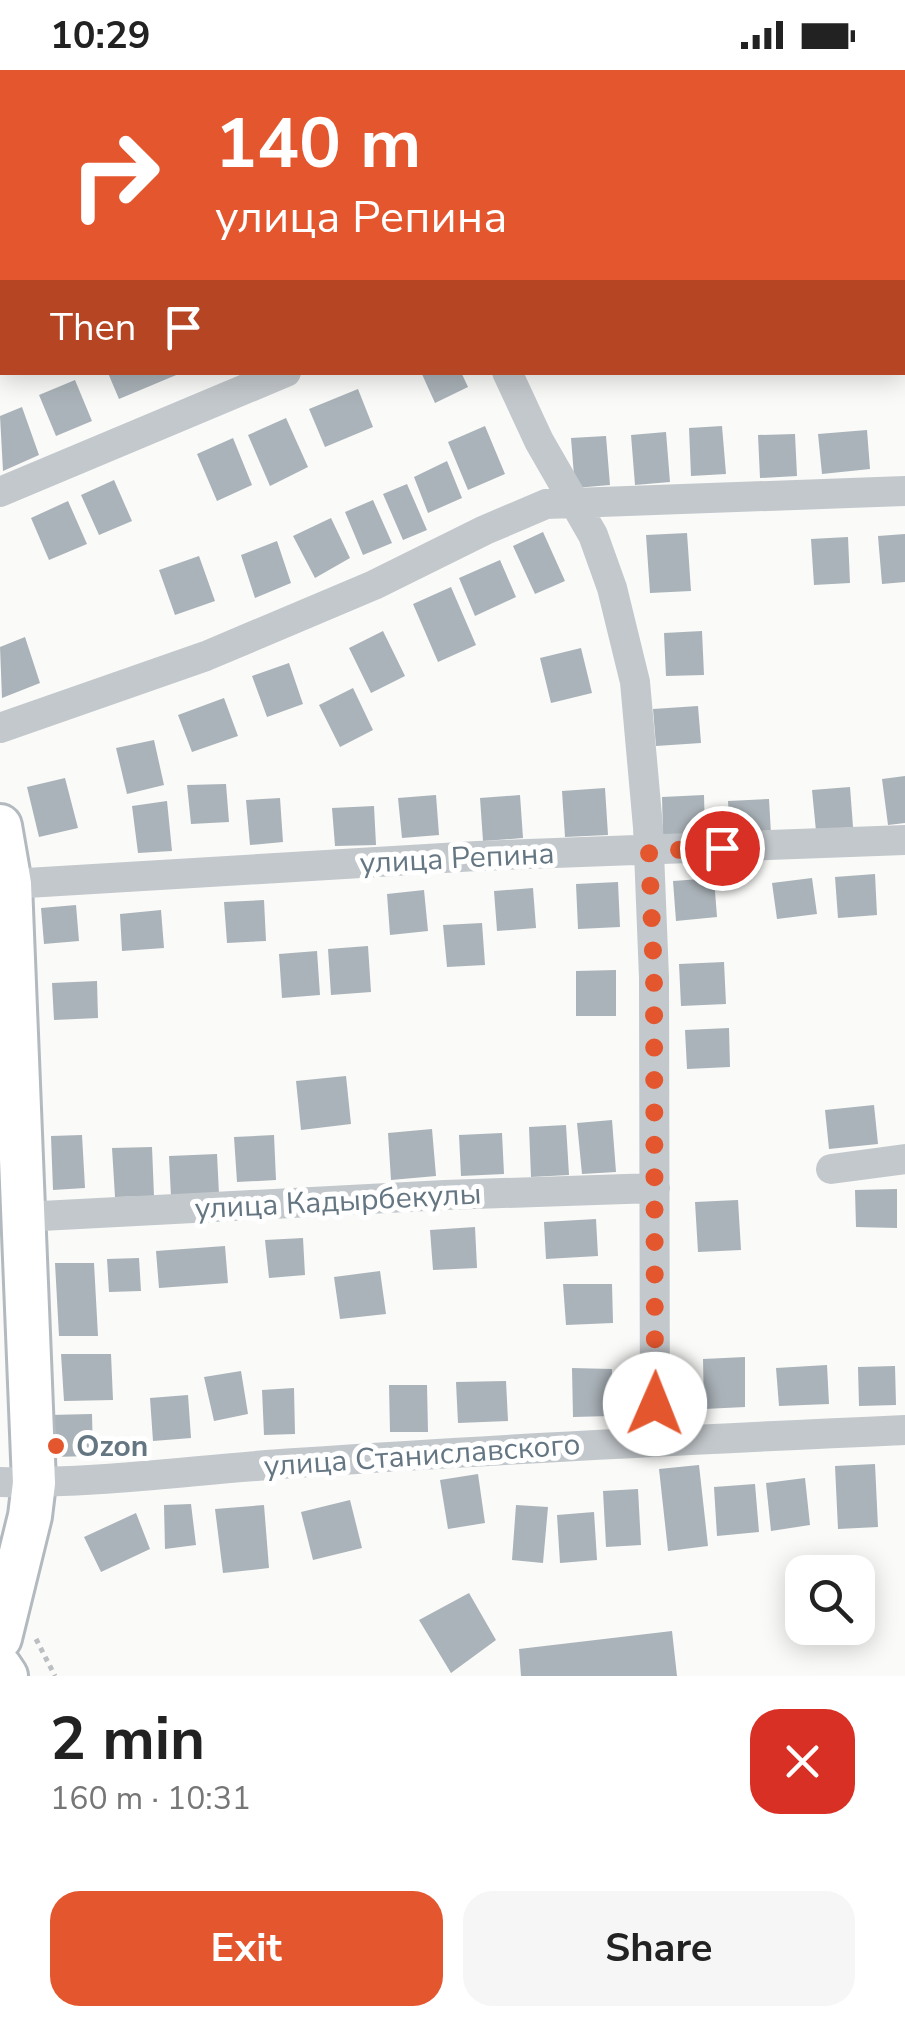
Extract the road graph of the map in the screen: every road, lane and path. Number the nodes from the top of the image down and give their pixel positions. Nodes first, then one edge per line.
1 (279, 375) edge
2 (509, 375) edge
3 (905, 491) edge
4 (0, 492) edge
5 (574, 504) junction
6 (0, 728) edge
7 (0, 826) edge
8 (905, 840) edge
9 (649, 851) junction
10 (10, 884) junction
11 (905, 1159) edge
12 (831, 1169) dead end
13 (655, 1188) junction
14 (22, 1217) junction
15 (905, 1430) edge
16 (654, 1441) junction
17 (17, 1482) edge
18 (0, 1638) edge
19 (0, 1667) edge
20 (6, 1676) edge

1 - 4 street
2 - 5 street
3 - 5 street
5 - 6 street
5 - 9 street
7 - 10 street
8 - 9 street, улица Репина
9 - 10 street, улица Репина
9 - 13 street
10 - 14 street
11 - 12 street
13 - 14 street, улица Кадырбекулы
13 - 16 street
14 - 17 street
15 - 16 street, улица Станиславского
16 - 17 street, улица Станиславского
17 - 18 street
19 - 20 street

